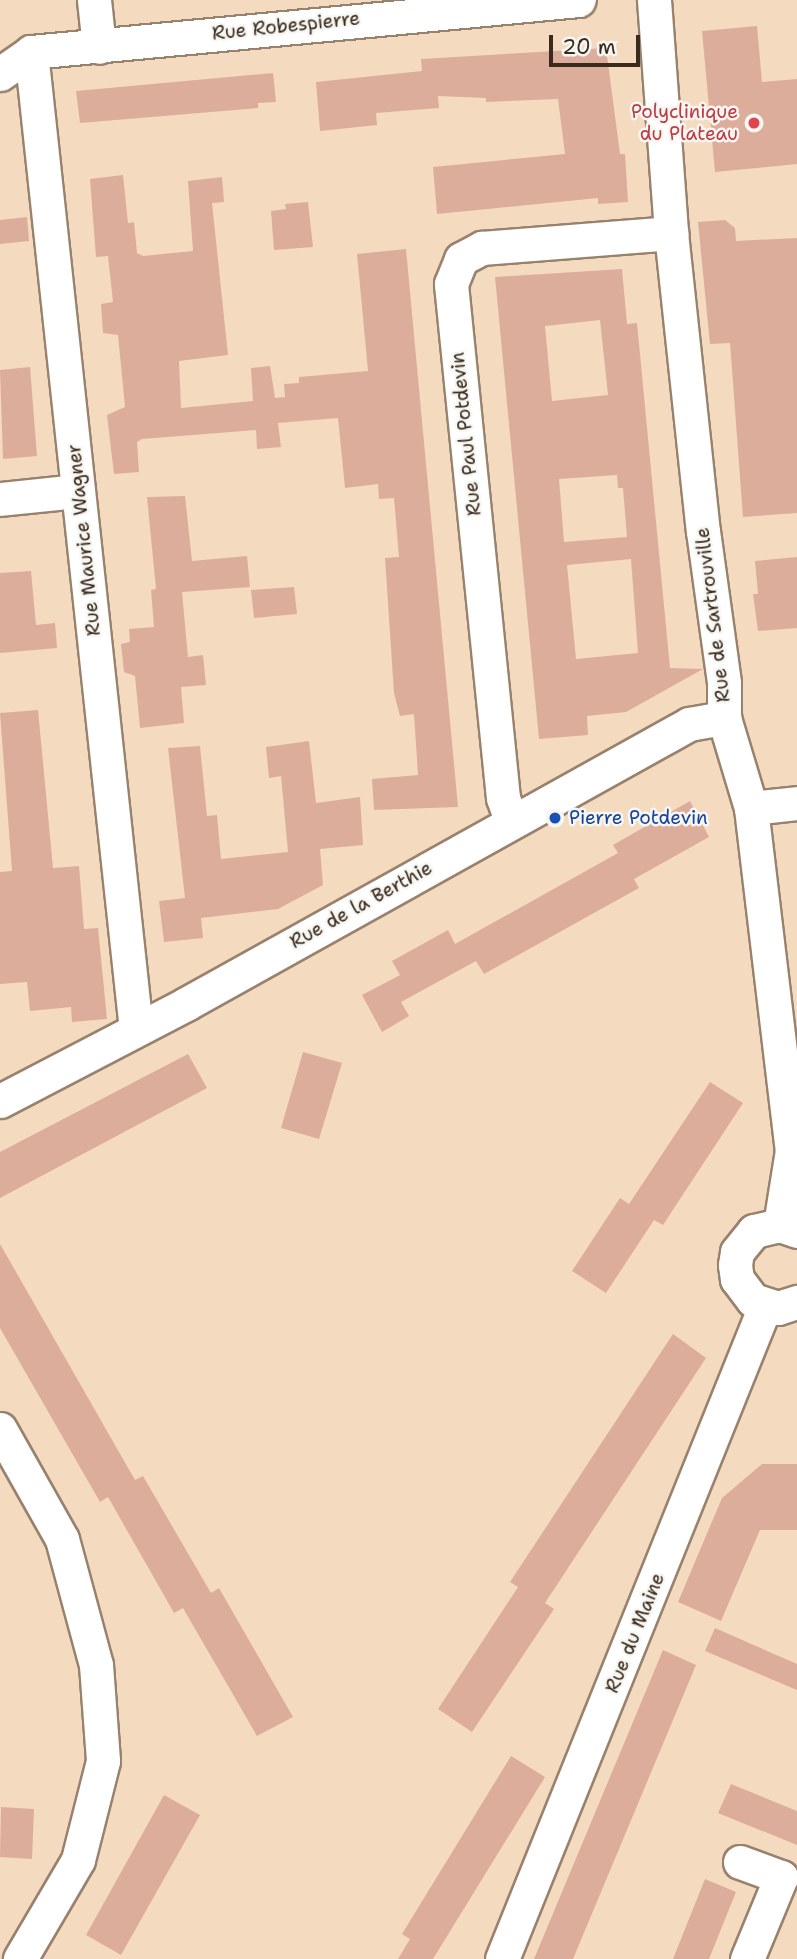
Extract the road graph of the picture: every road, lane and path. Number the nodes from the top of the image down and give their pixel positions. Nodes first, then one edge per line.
1 (94, 0) edge
2 (579, 0) edge
3 (654, 0) edge
4 (99, 47) junction
5 (31, 52) junction
6 (0, 74) edge
7 (671, 233) junction
8 (78, 491) junction
9 (0, 499) edge
10 (724, 718) junction
11 (797, 803) edge
12 (751, 808) junction
13 (511, 820) junction
14 (136, 1029) junction
15 (0, 1101) edge
16 (788, 1228) edge
17 (781, 1304) edge
18 (0, 1429) edge
19 (740, 1863) dead end
20 (20, 1959) edge
21 (502, 1959) edge
22 (747, 1959) edge

1 - 4 street
2 - 4 street, Rue Robespierre
3 - 7 street, Rue de Sartrouville
4 - 5 street, Rue Robespierre
5 - 6 street
5 - 8 street, Rue Maurice Wagner
7 - 10 street, Rue de Sartrouville
7 - 13 street, Rue Paul Potdevin
8 - 9 street
8 - 14 street, Rue Maurice Wagner
10 - 12 street, Rue de Sartrouville
10 - 13 street, Rue de la Berthie
11 - 12 street
12 - 16 street, Rue de Sartrouville
13 - 14 street, Rue de la Berthie
14 - 15 street, Rue de la Berthie
16 - 17 street
17 - 21 street, Rue du Maine
18 - 20 street
19 - 22 street

